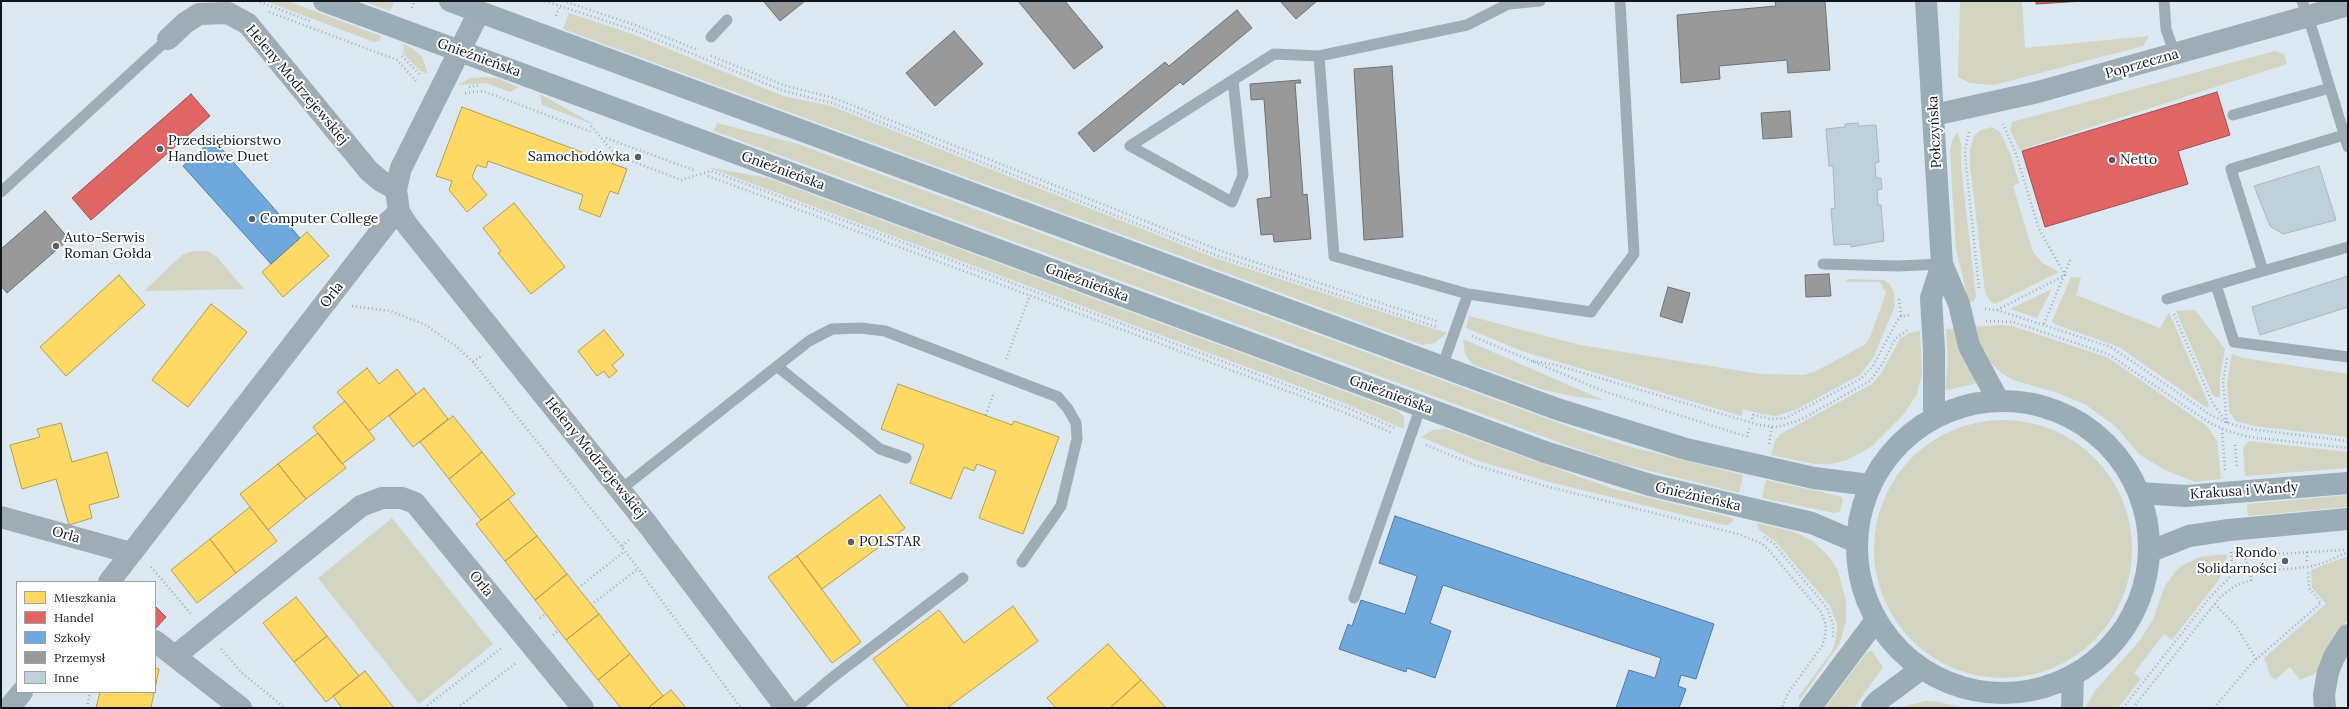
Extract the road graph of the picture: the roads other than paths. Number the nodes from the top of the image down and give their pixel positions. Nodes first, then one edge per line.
1 (324, 1) edge
2 (450, 1) edge
3 (1540, 1) edge
4 (1620, 1) edge
5 (1926, 1) edge
6 (2164, 1) edge
7 (1508, 2) edge
8 (2348, 5) edge
9 (482, 6) edge
10 (2305, 9) edge
11 (727, 20) dead end
12 (711, 37) dead end
13 (168, 40) joint
14 (460, 51) junction
15 (2175, 55) junction
16 (1319, 56) junction
17 (1233, 80) junction
18 (2330, 88) junction
19 (1934, 115) junction
20 (2233, 115) dead end
21 (2344, 135) junction
22 (2348, 147) edge
23 (396, 189) junction
24 (1, 192) edge
25 (399, 212) junction
26 (2348, 247) edge
27 (1823, 264) dead end
28 (1942, 264) junction
29 (2264, 271) junction
30 (2216, 285) junction
31 (1468, 294) junction
32 (2167, 299) road end
33 (2348, 357) edge
34 (778, 367) junction
35 (1442, 367) junction
36 (1998, 400) junction
37 (1421, 406) junction
38 (1934, 418) junction
39 (906, 458) dead end
40 (2348, 483) edge
41 (1870, 485) junction
42 (620, 490) junction
43 (2140, 493) junction
44 (1, 517) edge
45 (2348, 519) edge
46 (1856, 542) junction
47 (2150, 551) junction
48 (131, 554) junction
49 (1022, 562) dead end
50 (963, 578) dead end
51 (110, 581) edge
52 (1354, 598) dead end
53 (1876, 620) junction
54 (2348, 636) edge
55 (156, 642) edge
56 (175, 656) junction
57 (1921, 669) junction
58 (2073, 677) junction
59 (21, 693) edge
60 (2014, 701) edge
61 (10, 708) edge
62 (241, 708) edge
63 (583, 708) edge
64 (786, 708) edge
65 (796, 708) edge
66 (1810, 708) edge
67 (1872, 708) edge
68 (2072, 708) edge
69 (2324, 708) edge

1 - 14 street, Gnieźnieńska
2 - 9 street
3 - 7 lane
4 - 31 lane
5 - 19 street, Połczyńska
6 - 15 lane
7 - 16 lane
8 - 10 street, Poprzeczna
9 - 14 street
9 - 35 street
10 - 15 street, Poprzeczna
10 - 18 lane
11 - 12 lane
13 - 23 street, Heleny Modrzejewskiej
13 - 24 lane
14 - 23 street
14 - 37 street, Gnieźnieńska
15 - 19 street, Poprzeczna
16 - 17 lane
16 - 31 lane
17 - 17 lane
18 - 20 lane
18 - 21 lane
19 - 28 street, Połczyńska
21 - 22 lane
21 - 29 lane
23 - 25 street
25 - 42 street, Heleny Modrzejewskiej
25 - 48 street, Orla
26 - 29 lane
27 - 28 lane
28 - 36 street, Połczyńska
28 - 38 street, Połczyńska
29 - 30 lane
30 - 32 lane
30 - 33 lane
31 - 35 lane
34 - 39 lane
34 - 42 lane
34 - 49 lane
35 - 41 street
36 - 38 street
36 - 43 street
37 - 46 street, Gnieźnieńska
37 - 52 lane
38 - 41 street
40 - 43 street, Krakusa i Wandy
41 - 46 street
42 - 64 street, Heleny Modrzejewskiej
43 - 47 street
44 - 48 street, Orla
45 - 47 street
46 - 53 street
47 - 58 street
48 - 51 street, Orla
50 - 65 lane
53 - 57 street
53 - 66 street
54 - 69 street
55 - 56 street
56 - 62 street
56 - 63 street, Orla
57 - 60 street
57 - 67 street
58 - 60 street
58 - 68 street
59 - 61 street

